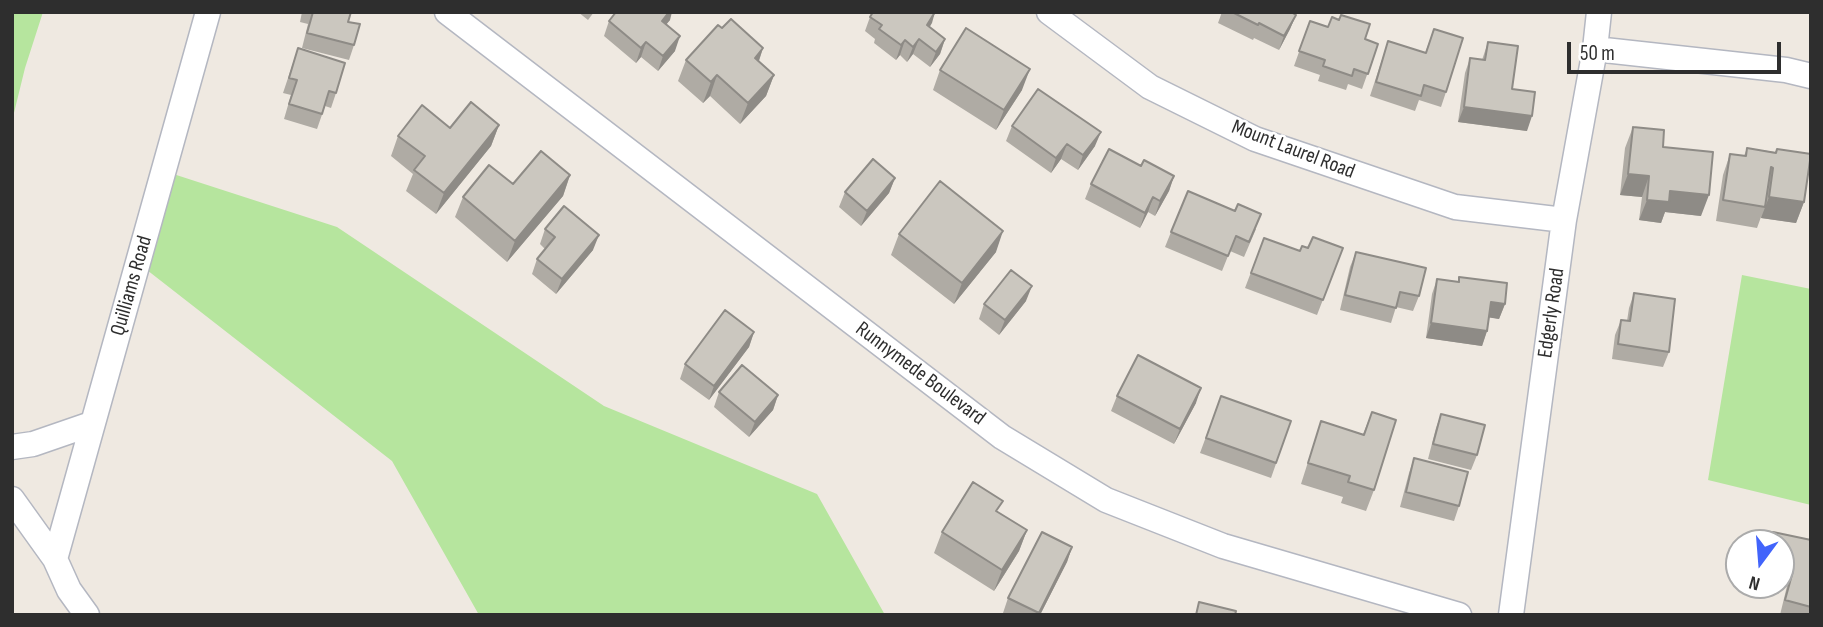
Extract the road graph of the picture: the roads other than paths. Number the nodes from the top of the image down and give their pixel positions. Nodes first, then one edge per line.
1 (208, 12) edge
2 (447, 12) edge
3 (1049, 12) edge
4 (1599, 12) edge
5 (1595, 49) junction
6 (1811, 76) edge
7 (1564, 220) junction
8 (91, 425) junction
9 (12, 447) edge
10 (12, 499) edge
11 (55, 559) junction
12 (87, 615) edge
13 (1459, 615) edge
14 (1511, 615) edge

1 - 8 street, Quilliams Road
2 - 13 street, Runnymede Boulevard
3 - 7 street, Mount Laurel Road
4 - 5 street, Edgerly Road
5 - 6 street
5 - 7 street, Edgerly Road
7 - 14 street, Edgerly Road
8 - 9 street
8 - 11 street, Quilliams Road
10 - 11 street
11 - 12 street

